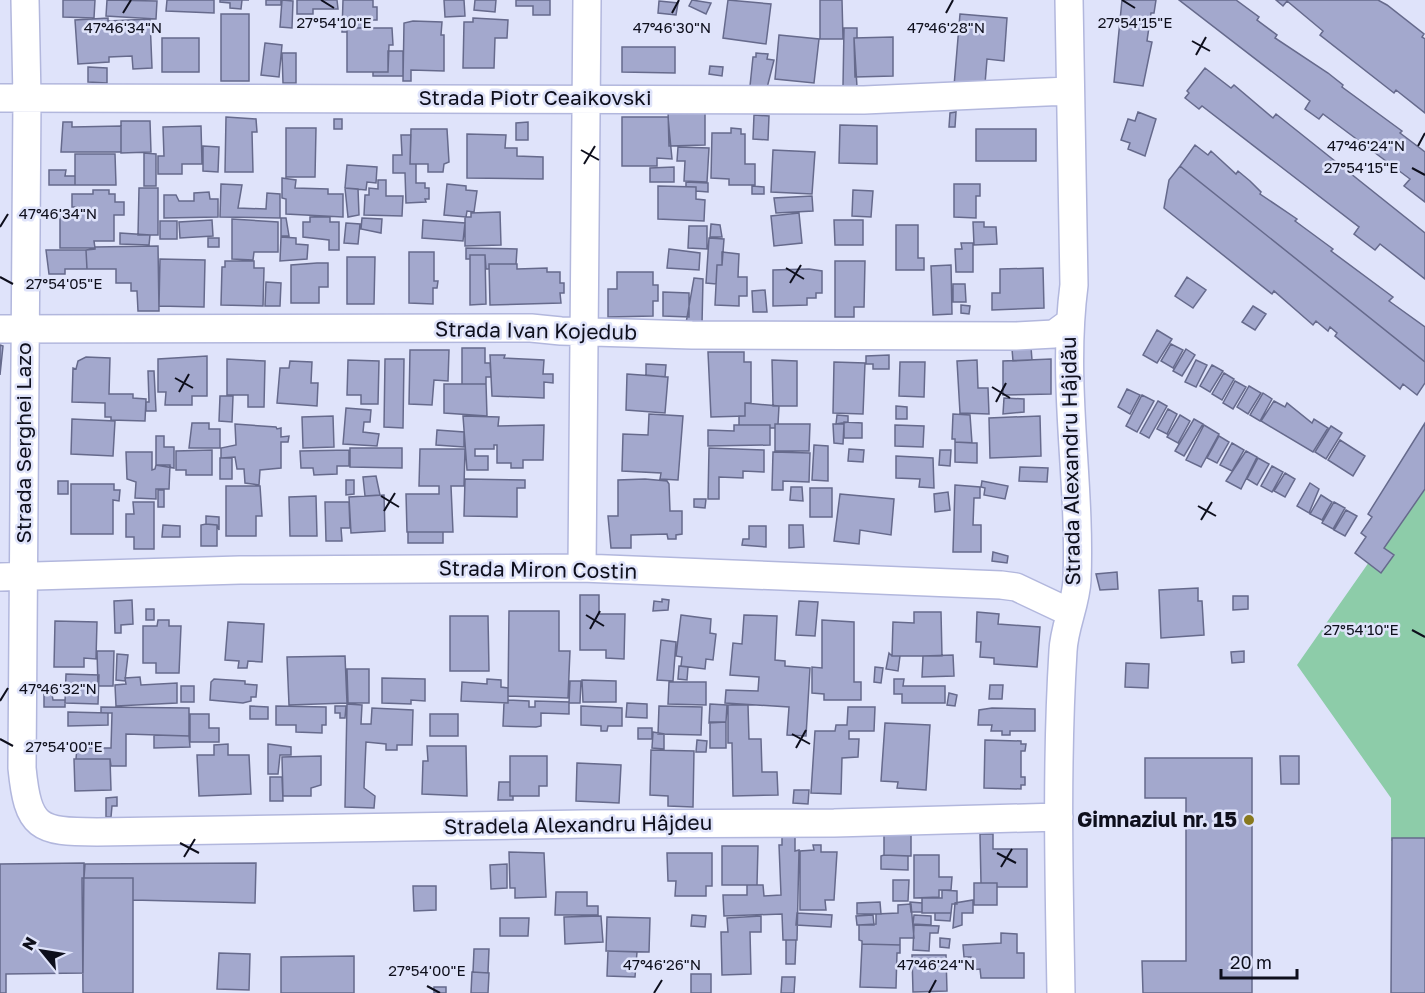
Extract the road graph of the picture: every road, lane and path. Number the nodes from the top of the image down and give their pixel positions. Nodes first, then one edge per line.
1 (25, 0) edge
2 (587, 0) edge
3 (1069, 0) edge
4 (1069, 91) junction
5 (0, 98) edge
6 (27, 98) junction
7 (588, 98) junction
8 (1069, 323) junction
9 (12, 329) edge
10 (582, 332) junction
11 (582, 568) junction
12 (12, 577) edge
13 (1069, 612) junction
14 (1059, 817) junction
15 (97, 832) joint
16 (1060, 993) edge

1 - 6 street, Strada Serghei Lazo
2 - 7 street
3 - 4 street, Strada Alexandru Hâjdău
4 - 7 street, Strada Piotr Ceaikovski
4 - 8 street, Strada Alexandru Hâjdău
5 - 6 street, Strada Piotr Ceaikovski
6 - 7 street, Strada Piotr Ceaikovski
6 - 9 street, Strada Serghei Lazo
7 - 10 street
8 - 10 street, Strada Ivan Kojedub
8 - 13 street, Strada Alexandru Hâjdău
9 - 10 street, Strada Ivan Kojedub
9 - 12 street, Strada Serghei Lazo
10 - 11 street
11 - 12 street, Strada Miron Costin
11 - 13 street, Strada Miron Costin
12 - 15 street, Strada Serghei Lazo
13 - 14 street, Strada Alexandru Hâjdău
14 - 15 street, Stradela Alexandru Hâjdeu
14 - 16 street, Strada Alexandru Hâjdău

